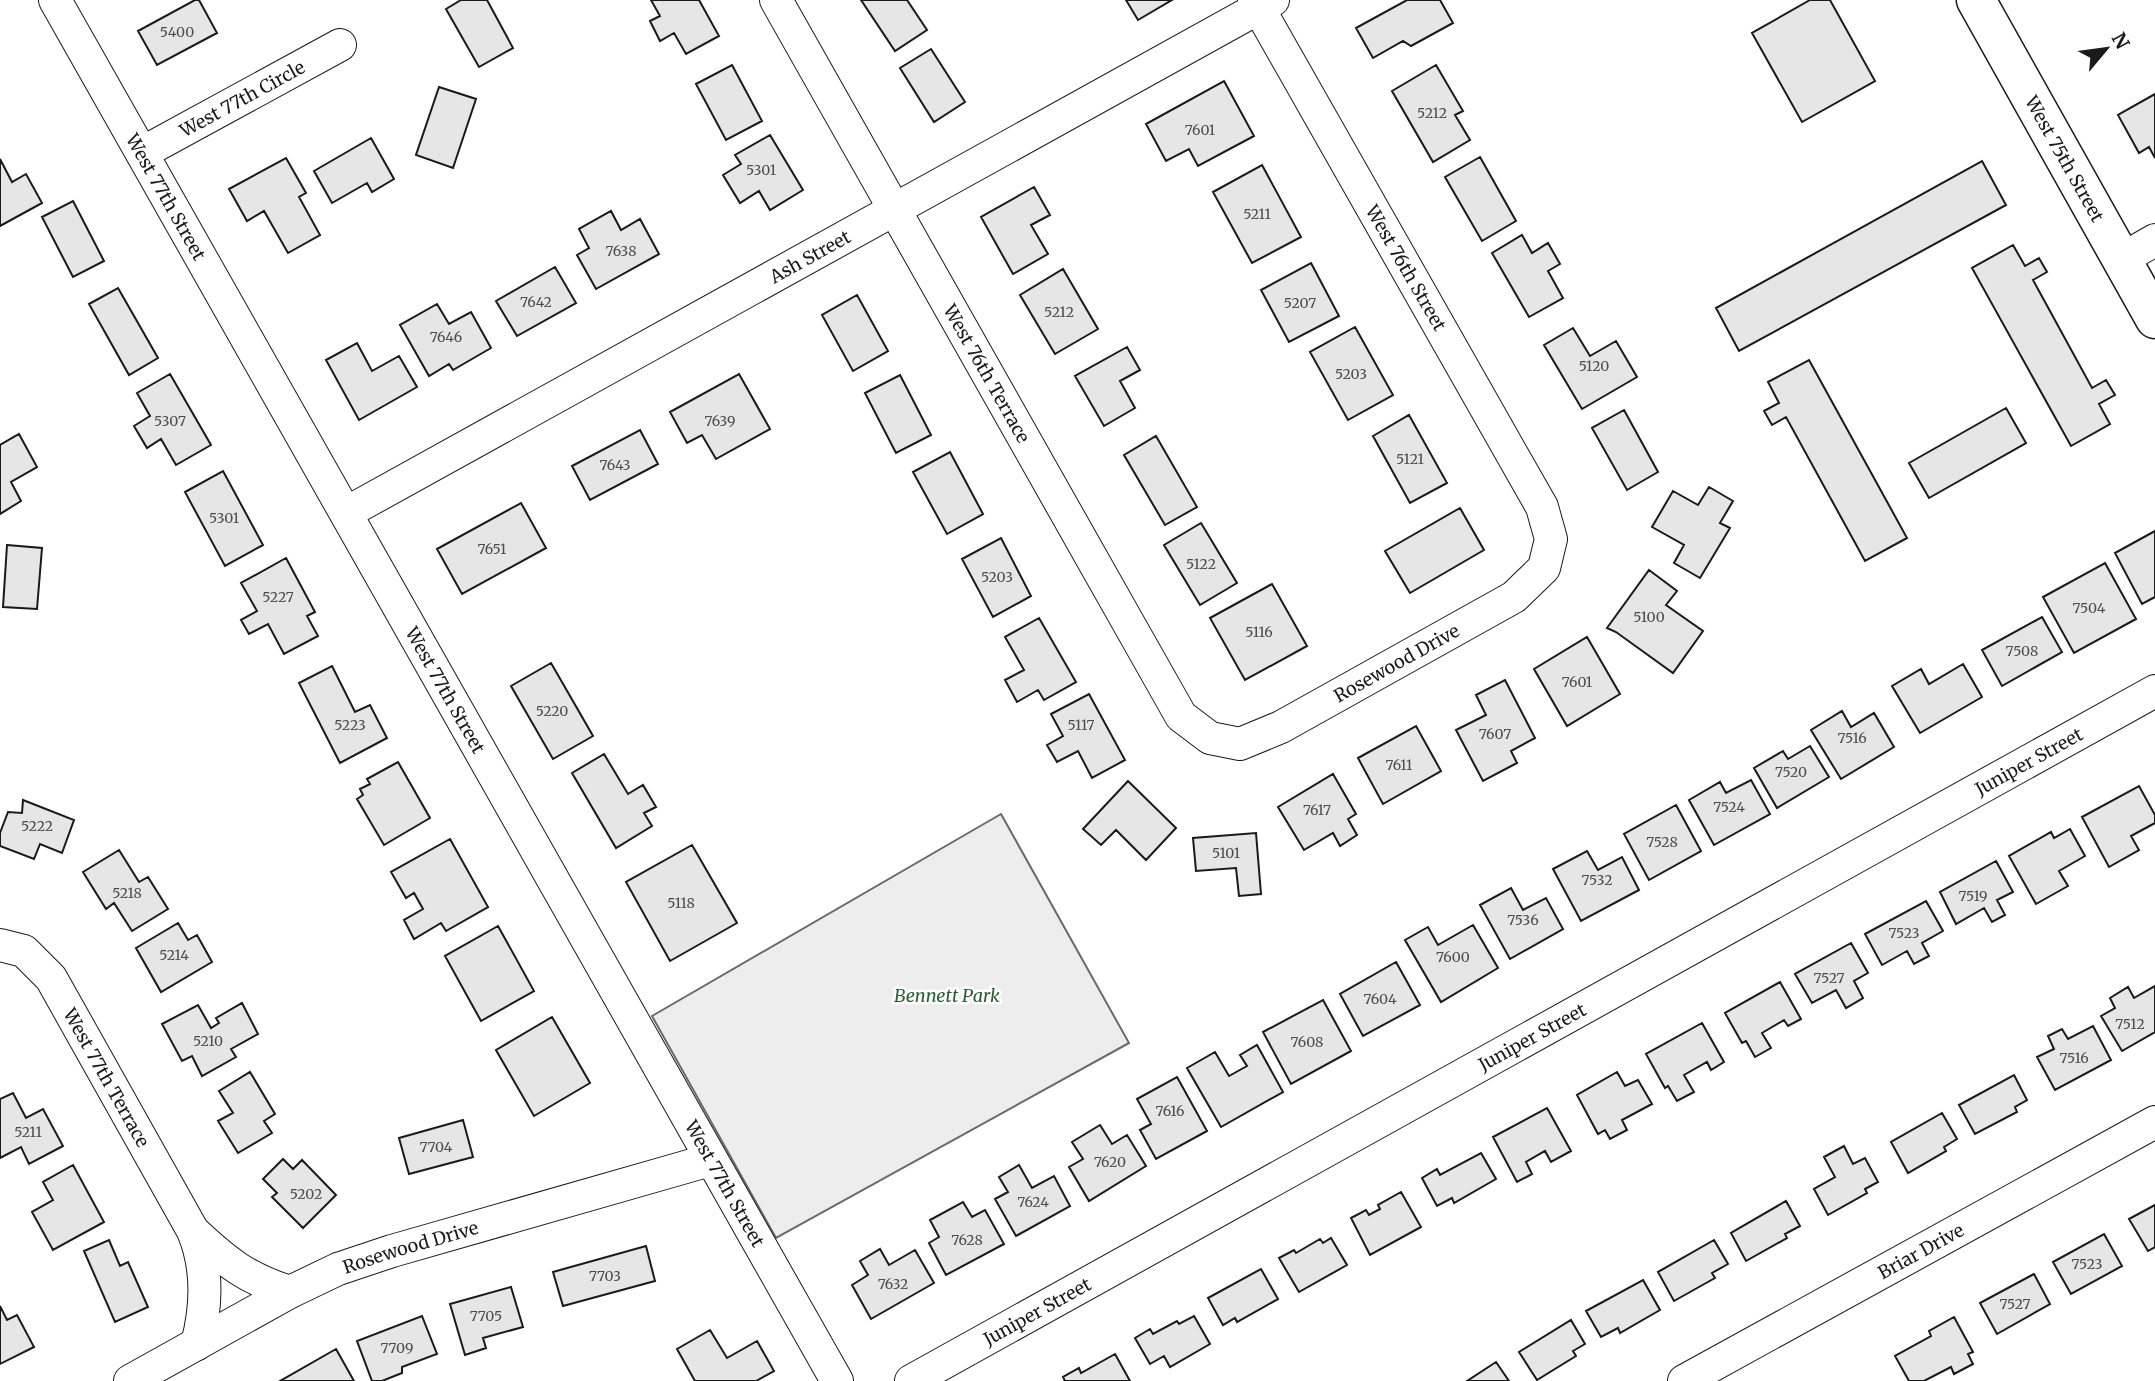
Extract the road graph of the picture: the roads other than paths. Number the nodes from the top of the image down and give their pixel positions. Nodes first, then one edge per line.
1 (55, 0) edge
2 (776, 0) edge
3 (1976, 0) edge
4 (1262, 3) edge
5 (340, 45) dead end
6 (142, 153) junction
7 (894, 209) junction
8 (2155, 240) edge
9 (2122, 259) junction
10 (2155, 319) edge
11 (346, 513) junction
12 (1551, 539) joint
13 (2155, 691) edge
14 (1210, 738) joint
15 (0, 945) edge
16 (2155, 1122) edge
17 (710, 1160) junction
18 (193, 1231) junction
19 (290, 1293) junction
20 (197, 1344) junction
21 (1698, 1378) edge
22 (130, 1381) edge
23 (836, 1381) edge
24 (911, 1381) edge

1 - 6 street, West 77th Street
2 - 7 street, West 76th Terrace
3 - 9 main road, West 75th Street
4 - 7 street, Ash Street
4 - 12 street, West 76th Street
5 - 6 street, West 77th Circle
6 - 11 street, West 77th Street
7 - 11 street, Ash Street
7 - 14 street, West 76th Terrace
8 - 9 street
9 - 10 main road, West 75th Street
11 - 17 street, West 77th Street
12 - 14 street, Rosewood Drive
13 - 24 street, Juniper Street
15 - 18 street, West 77th Terrace
16 - 21 street, Briar Drive
17 - 19 street, Rosewood Drive
17 - 23 street, West 77th Street
18 - 19 street, West 77th Terrace
18 - 20 street, West 77th Terrace
19 - 20 street, Rosewood Drive
20 - 22 street, Rosewood Drive

